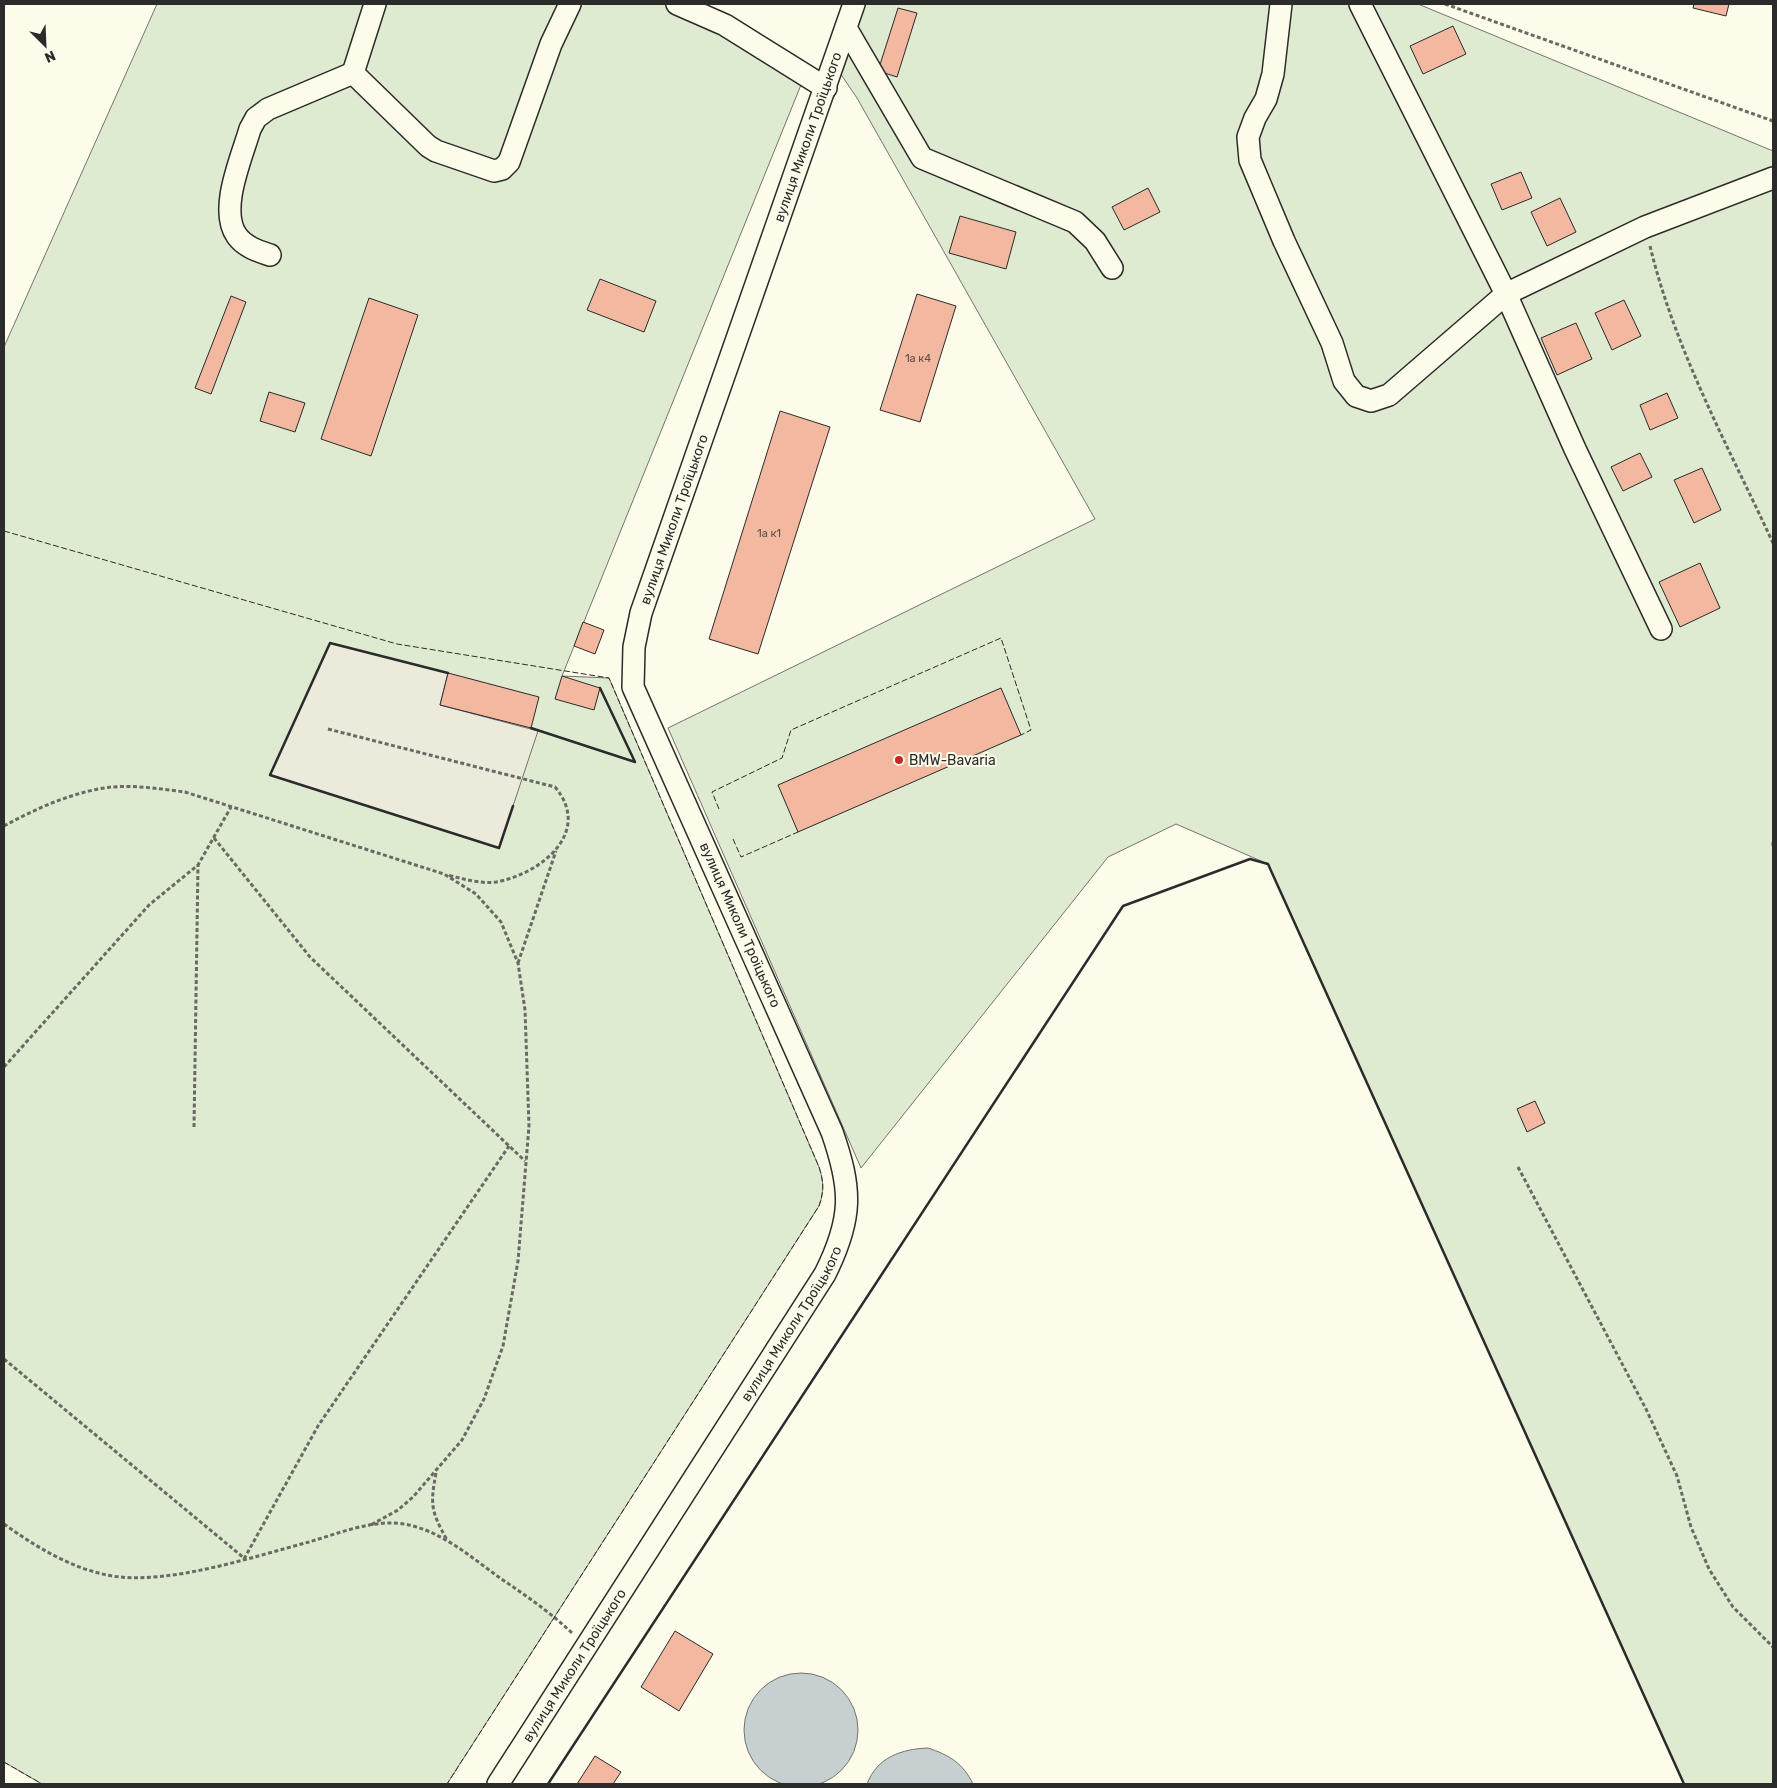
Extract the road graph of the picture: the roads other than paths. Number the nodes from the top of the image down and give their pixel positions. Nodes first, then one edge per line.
1 (375, 4) edge
2 (570, 4) edge
3 (677, 4) edge
4 (854, 4) edge
5 (1281, 4) edge
6 (1360, 4) edge
7 (846, 28) junction
8 (353, 73) junction
9 (826, 88) junction
10 (1773, 178) edge
11 (270, 255) dead end
12 (1112, 268) dead end
13 (1506, 294) junction
14 (1661, 629) dead end
15 (498, 1784) edge

1 - 8 street
2 - 8 street
3 - 9 street
4 - 7 street, вулиця Миколи Троїцького
5 - 13 street
6 - 13 street
7 - 9 street, вулиця Миколи Троїцького
7 - 12 street
8 - 11 street
9 - 15 street, вулиця Миколи Троїцького
10 - 13 street
13 - 14 street

